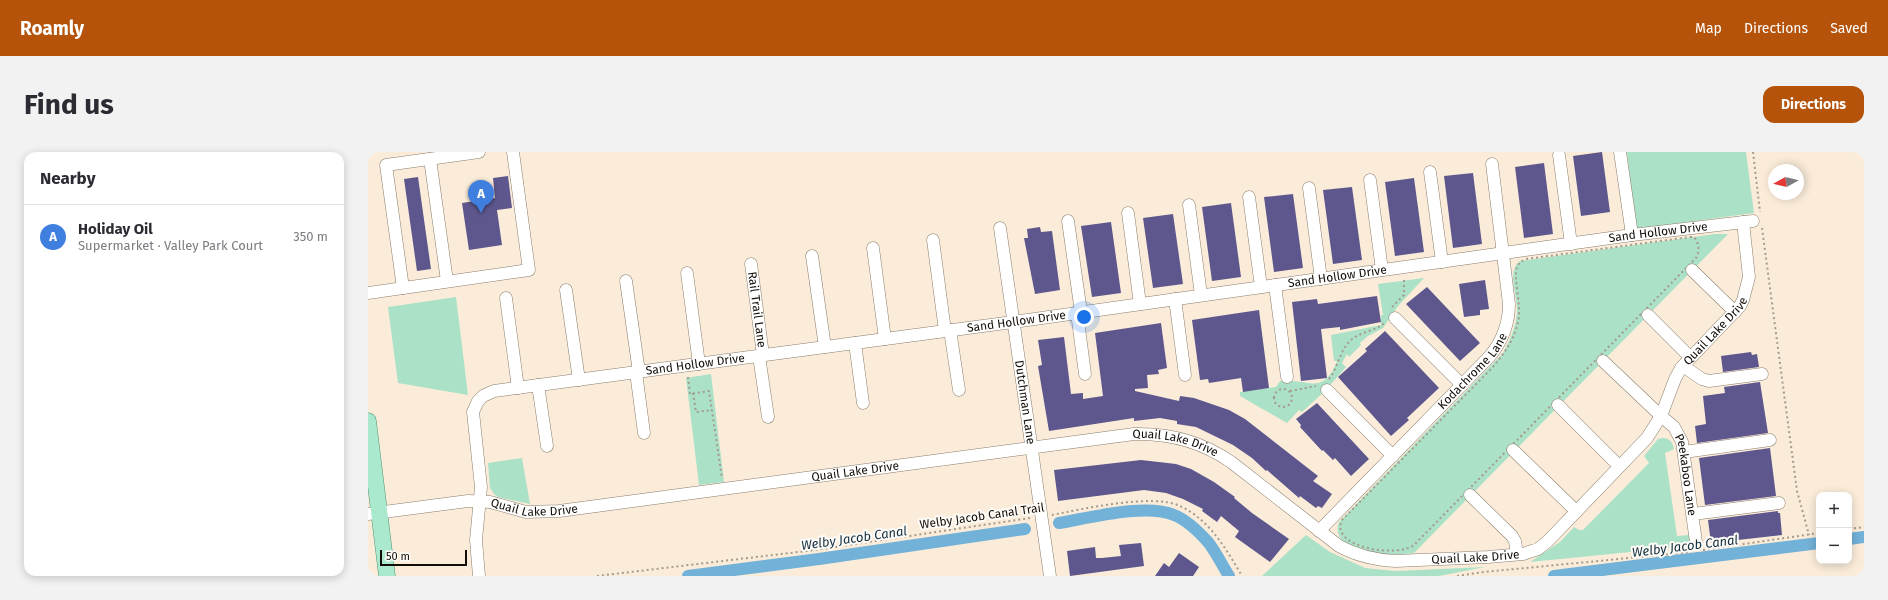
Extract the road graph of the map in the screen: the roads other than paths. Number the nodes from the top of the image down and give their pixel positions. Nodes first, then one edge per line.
1 (479, 152) edge
2 (513, 152) edge
3 (1620, 152) edge
4 (466, 153) edge
5 (1559, 154) dead end
6 (430, 159) junction
7 (1492, 164) dead end
8 (1430, 172) dead end
9 (1370, 180) dead end
10 (1309, 188) dead end
11 (1249, 197) dead end
12 (1189, 205) dead end
13 (1128, 213) dead end
14 (1754, 219) joint
15 (1068, 221) dead end
16 (1000, 228) dead end
17 (1632, 235) junction
18 (933, 240) dead end
19 (1571, 244) junction
20 (873, 248) dead end
21 (1504, 253) junction
22 (812, 256) dead end
23 (1442, 262) junction
24 (750, 264) dead end
25 (1382, 270) junction
26 (1692, 270) dead end
27 (687, 273) dead end
28 (1321, 279) junction
29 (626, 281) dead end
30 (447, 282) junction
31 (1275, 285) junction
32 (1261, 287) junction
33 (403, 288) junction
34 (566, 290) dead end
35 (368, 293) edge
36 (1201, 296) junction
37 (506, 298) dead end
38 (1174, 299) junction
39 (1140, 304) junction
40 (1734, 312) junction
41 (1079, 313) junction
42 (1648, 315) dead end
43 (1390, 317) road end
44 (1013, 322) junction
45 (948, 330) junction
46 (886, 339) junction
47 (855, 343) junction
48 (825, 347) junction
49 (761, 356) junction
50 (1603, 361) dead end
51 (1686, 362) junction
52 (699, 364) junction
53 (638, 372) junction
54 (1085, 374) dead end
55 (1762, 374) dead end
56 (1185, 375) dead end
57 (1288, 377) dead end
58 (579, 380) junction
59 (1462, 384) junction
60 (538, 385) junction
61 (1325, 385) road end
62 (518, 388) junction
63 (959, 390) dead end
64 (863, 403) dead end
65 (1558, 405) dead end
66 (1660, 416) junction
67 (768, 417) dead end
68 (368, 421) edge
69 (644, 433) dead end
70 (1770, 440) dead end
71 (547, 446) dead end
72 (1031, 447) junction
73 (1513, 450) dead end
74 (1684, 452) junction
75 (1393, 456) junction
76 (1619, 466) junction
77 (1470, 495) dead end
78 (481, 501) junction
79 (1779, 503) dead end
80 (1576, 511) junction
81 (374, 514) edge
82 (1693, 514) junction
83 (1319, 531) junction
84 (1698, 548) road end
85 (1517, 554) junction
86 (387, 576) edge
87 (479, 576) edge
88 (1050, 576) edge

1 - 4 street
2 - 30 street
3 - 17 street
4 - 6 street
5 - 19 street
6 - 30 street
6 - 33 street
7 - 21 street, Kodachrome Lane
8 - 23 street
9 - 25 street
10 - 28 street
11 - 32 street
12 - 36 street
13 - 39 street
14 - 17 street, Sand Hollow Drive
14 - 40 street, Quail Lake Drive
15 - 41 street
16 - 44 street, Dutchman Lane
17 - 19 street, Sand Hollow Drive
18 - 45 street
19 - 21 street, Sand Hollow Drive
20 - 46 street
21 - 23 street, Sand Hollow Drive
21 - 59 street, Kodachrome Lane
22 - 48 street
23 - 25 street, Sand Hollow Drive
24 - 49 street, Rail Trail Lane
25 - 28 street, Sand Hollow Drive
26 - 40 street
27 - 52 street
28 - 31 street, Sand Hollow Drive
29 - 53 street
30 - 33 street
31 - 32 street, Sand Hollow Drive
31 - 57 street
32 - 36 street, Sand Hollow Drive
33 - 35 street
34 - 58 street
36 - 38 street, Sand Hollow Drive
37 - 62 street
38 - 39 street, Sand Hollow Drive
38 - 56 street
39 - 41 street, Sand Hollow Drive
40 - 51 street, Quail Lake Drive
41 - 44 street, Sand Hollow Drive
41 - 54 street
42 - 51 street
43 - 59 street
44 - 45 street, Sand Hollow Drive
44 - 72 street, Dutchman Lane
45 - 46 street, Sand Hollow Drive
45 - 63 street
46 - 47 street, Sand Hollow Drive
47 - 48 street, Sand Hollow Drive
47 - 64 street
48 - 49 street, Sand Hollow Drive
49 - 52 street, Sand Hollow Drive
49 - 67 street, Rail Trail Lane
50 - 66 street, Peekaboo Lane
51 - 55 street
51 - 66 street, Quail Lake Drive
52 - 53 street, Sand Hollow Drive
53 - 58 street, Sand Hollow Drive
53 - 69 street
58 - 60 street, Sand Hollow Drive
59 - 75 street, Kodachrome Lane
60 - 62 street, Sand Hollow Drive
60 - 71 street
61 - 75 street
62 - 78 street, Sand Hollow Drive
65 - 76 street
66 - 74 street, Peekaboo Lane
66 - 76 street, Quail Lake Drive
68 - 81 main road
70 - 74 street
72 - 78 street, Quail Lake Drive
72 - 83 street, Quail Lake Drive
72 - 88 street, Dutchman Lane
73 - 80 street
74 - 82 street, Peekaboo Lane
75 - 83 street, Kodachrome Lane
76 - 80 street, Quail Lake Drive
77 - 85 street
78 - 81 street, Quail Lake Drive
78 - 87 street, Sand Hollow Drive
79 - 82 street
80 - 85 street, Quail Lake Drive
81 - 86 main road
82 - 84 street, Peekaboo Lane
83 - 85 street, Quail Lake Drive

